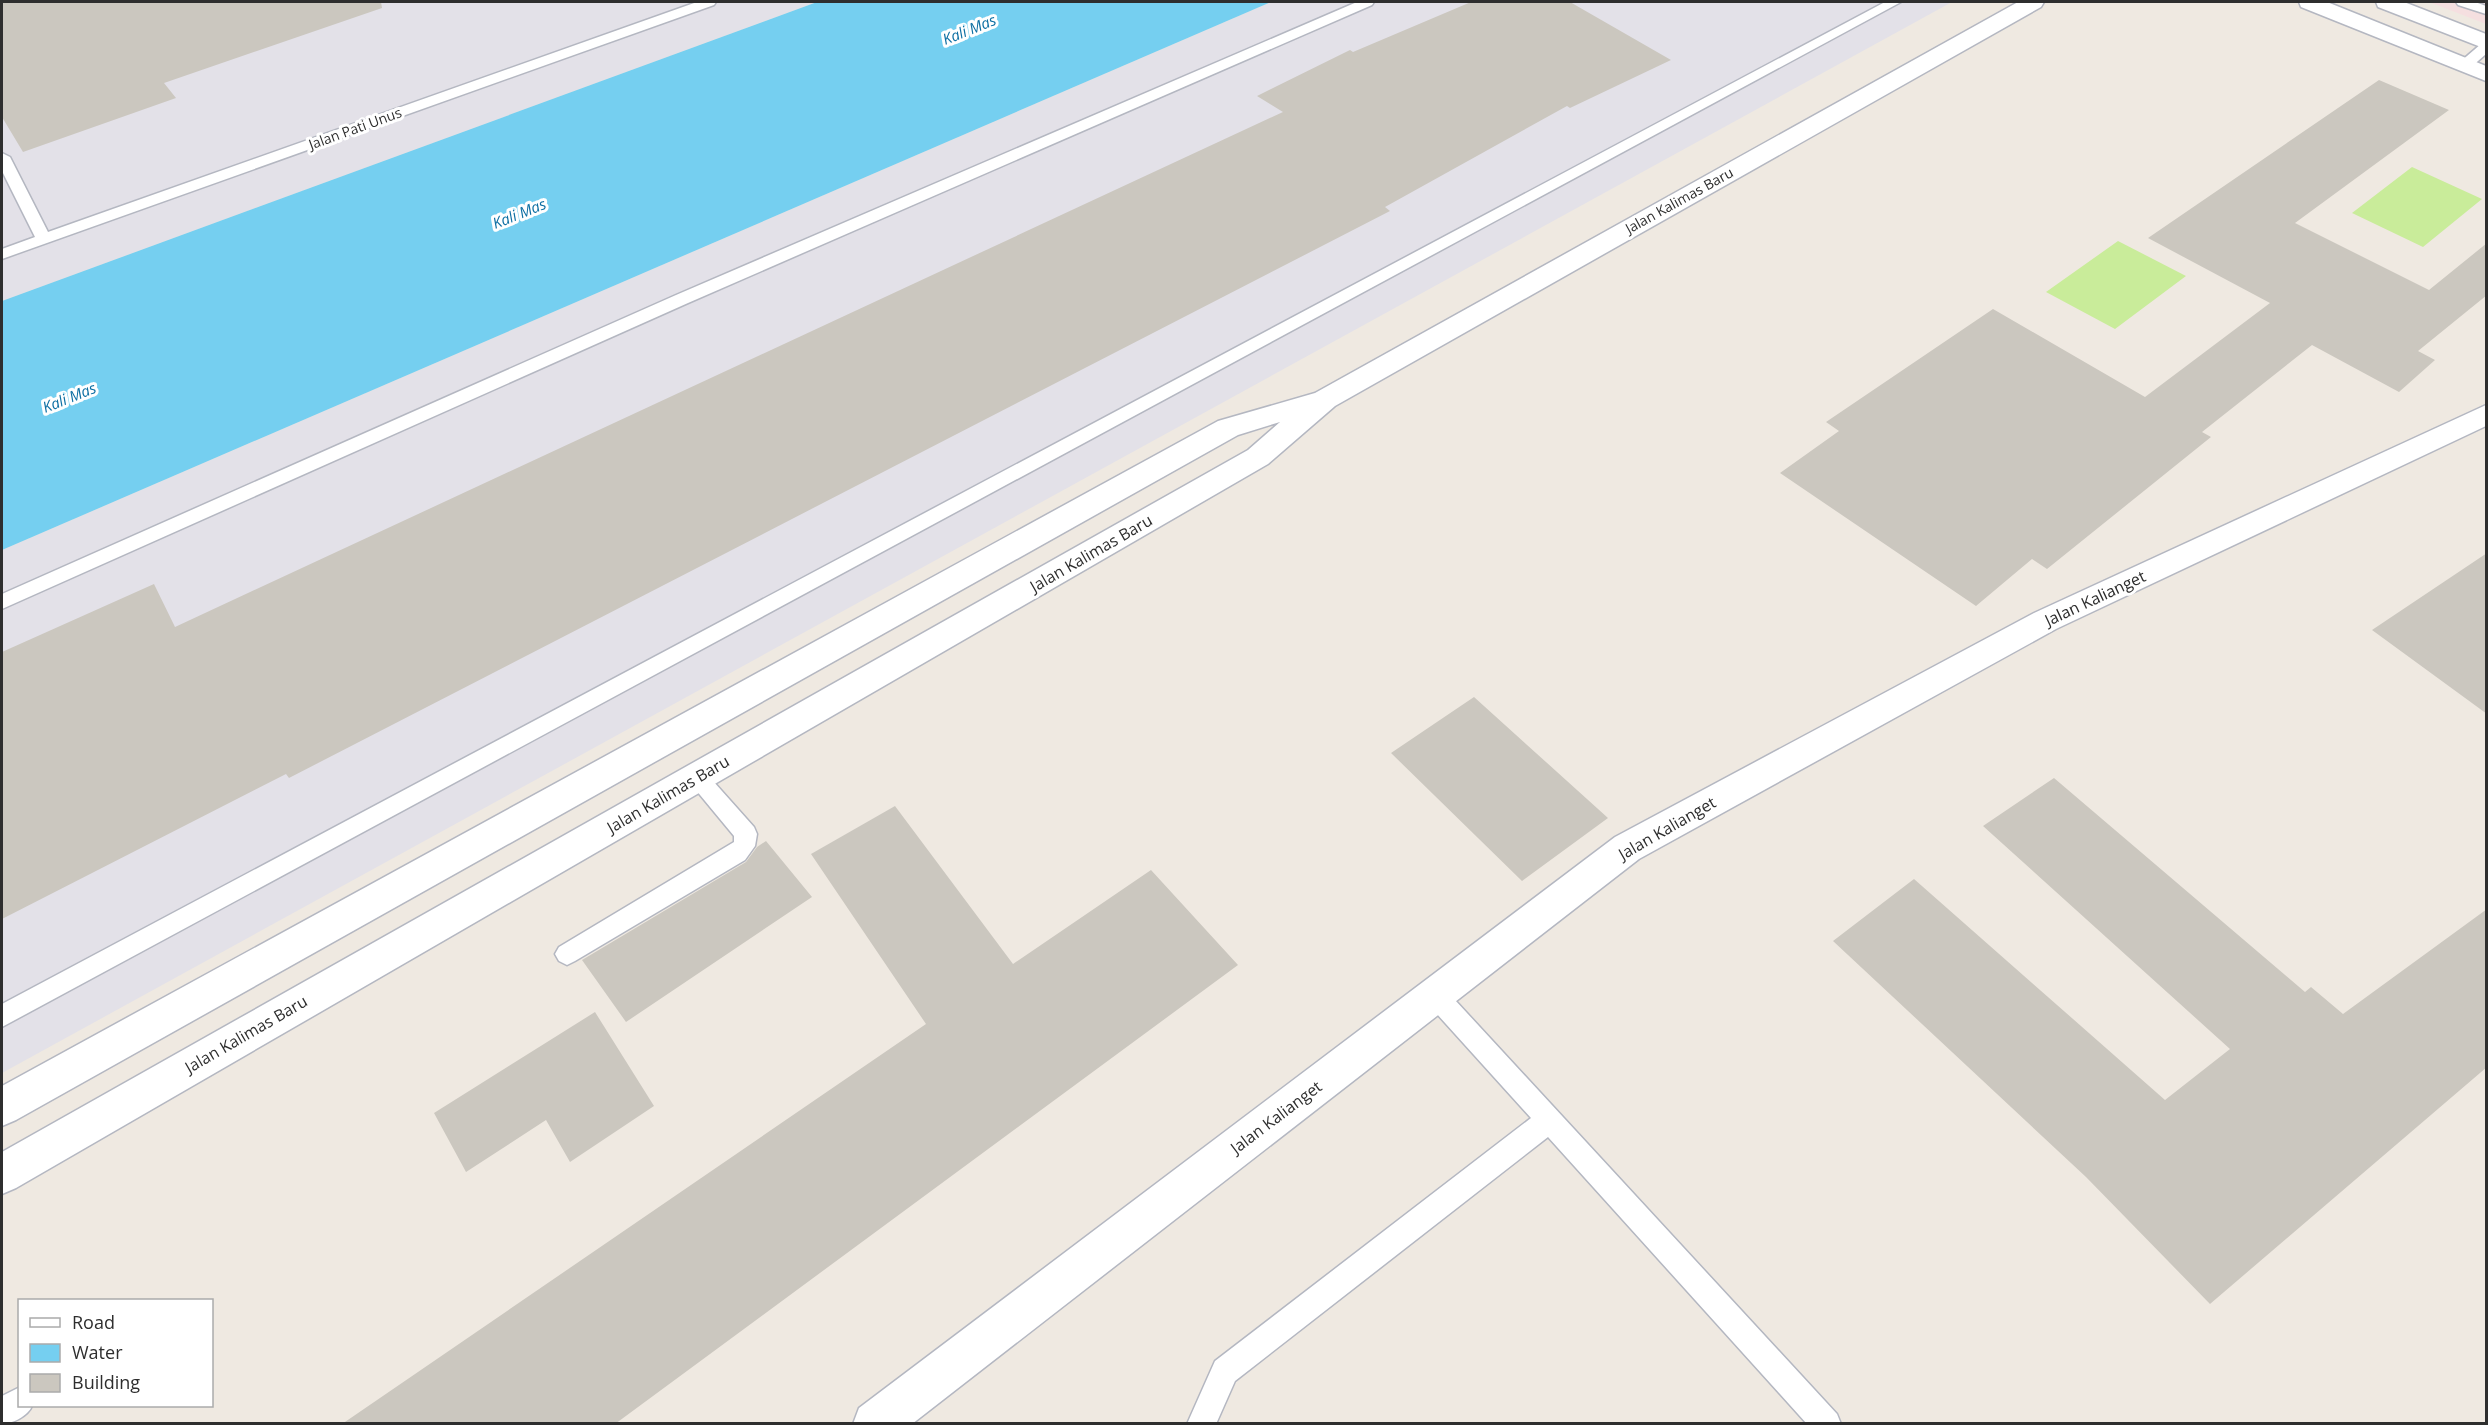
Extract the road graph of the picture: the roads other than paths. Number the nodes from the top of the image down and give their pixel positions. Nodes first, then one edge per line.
1 (709, 2) edge
2 (1367, 2) edge
3 (1894, 2) edge
4 (2033, 2) edge
5 (2309, 2) edge
6 (2386, 2) edge
7 (2463, 2) edge
8 (2487, 10) edge
9 (2487, 42) edge
10 (2487, 47) edge
11 (2465, 65) junction
12 (2487, 74) edge
13 (2, 157) edge
14 (44, 239) junction
15 (2, 254) edge
16 (1325, 399) junction
17 (2487, 415) edge
18 (2, 602) edge
19 (697, 778) junction
20 (567, 954) dead end
21 (1435, 995) junction
22 (2, 1016) edge
23 (2, 1107) edge
24 (1549, 1120) junction
25 (2, 1174) edge
26 (18, 1402) edge
27 (2, 1412) edge
28 (875, 1424) edge
29 (1201, 1424) edge
30 (1827, 1424) edge

1 - 14 lane, Jalan Pati Unus
2 - 18 lane
3 - 22 lane
4 - 16 street, Jalan Kalimas Baru
5 - 11 street
6 - 9 street
7 - 8 lane
10 - 11 lane
11 - 12 street
13 - 14 lane
14 - 15 lane, Jalan Pati Unus
16 - 19 street, Jalan Kalimas Baru
16 - 23 street, Jalan Kalimas Baru
17 - 21 street, Jalan Kalianget
19 - 20 lane
19 - 25 street, Jalan Kalimas Baru
21 - 24 lane
21 - 28 street, Jalan Kalianget
24 - 29 lane
24 - 30 lane
26 - 27 lane

